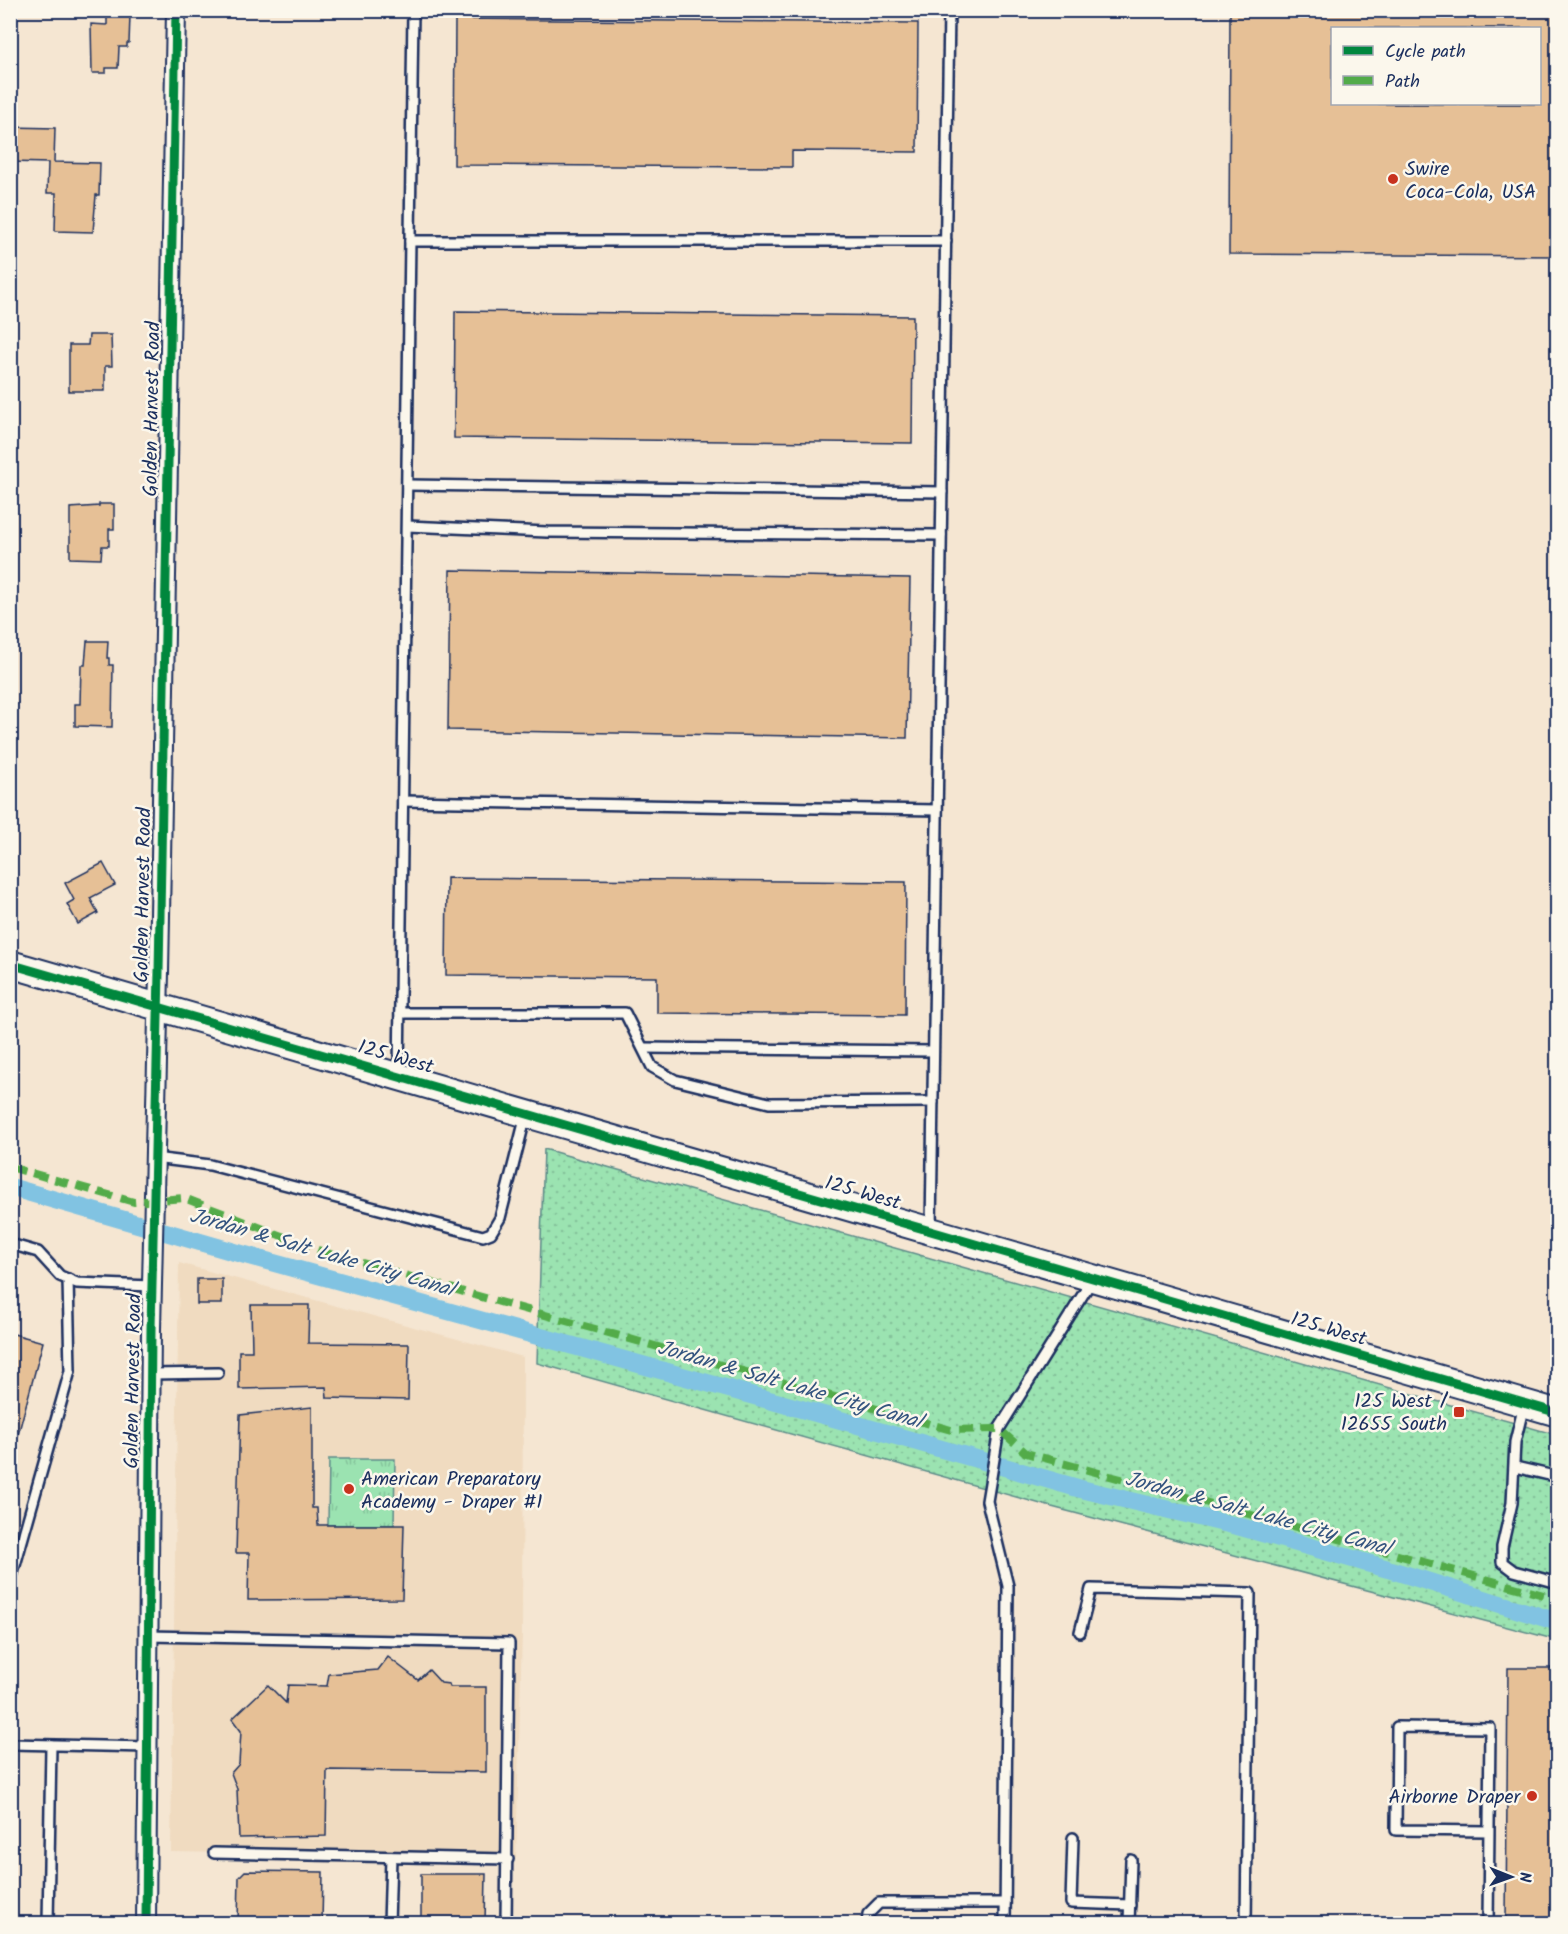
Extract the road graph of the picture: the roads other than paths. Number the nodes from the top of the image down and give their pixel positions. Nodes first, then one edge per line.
1 (176, 10) edge
2 (413, 10) edge
3 (949, 10) edge
4 (410, 241) junction
5 (946, 241) junction
6 (407, 485) junction
7 (942, 492) junction
8 (407, 526) junction
9 (941, 535) junction
10 (403, 801) junction
11 (937, 810) junction
12 (10, 964) edge
13 (158, 1005) junction
14 (400, 1013) junction
15 (642, 1048) junction
16 (933, 1051) junction
17 (399, 1076) junction
18 (933, 1102) junction
19 (526, 1113) junction
20 (154, 1158) junction
21 (931, 1230) junction
22 (10, 1244) edge
23 (1094, 1278) junction
24 (68, 1279) junction
25 (151, 1286) junction
26 (150, 1374) junction
27 (218, 1374) dead end
28 (1525, 1403) junction
29 (1557, 1413) edge
30 (1515, 1467) junction
31 (1557, 1477) edge
32 (10, 1583) edge
33 (1557, 1583) edge
34 (1080, 1632) dead end
35 (148, 1636) junction
36 (10, 1744) edge
37 (51, 1745) junction
38 (148, 1747) junction
39 (1489, 1831) junction
40 (1073, 1839) dead end
41 (214, 1853) dead end
42 (391, 1857) junction
43 (508, 1859) junction
44 (1131, 1860) dead end
45 (1005, 1903) junction
46 (1130, 1905) junction
47 (48, 1923) edge
48 (146, 1923) edge
49 (389, 1923) edge
50 (506, 1923) edge
51 (867, 1923) edge
52 (1005, 1923) edge
53 (1129, 1923) edge
54 (1246, 1923) edge
55 (1488, 1923) edge

1 - 13 street, Golden Harvest Road
2 - 4 lane
3 - 5 lane
4 - 5 lane
4 - 6 lane
5 - 7 lane
6 - 7 lane
6 - 8 lane
7 - 9 lane
8 - 9 lane
8 - 10 lane
9 - 11 lane
10 - 11 lane
10 - 14 lane
11 - 16 lane
12 - 13 main road, 125 West
13 - 17 main road, 125 West
13 - 20 street, Golden Harvest Road
14 - 15 lane
14 - 17 lane
15 - 16 lane
15 - 18 lane
16 - 18 lane
17 - 19 main road, 125 West
18 - 21 lane
19 - 20 lane
19 - 21 main road, 125 West
20 - 25 street, Golden Harvest Road
21 - 23 main road, 125 West
22 - 24 lane
23 - 28 main road, 125 West
23 - 45 lane
24 - 25 lane
24 - 32 lane
25 - 26 street, Golden Harvest Road
26 - 27 lane
26 - 35 street, Golden Harvest Road
28 - 29 main road, 125 West
28 - 30 lane
30 - 31 lane
30 - 33 lane
34 - 54 lane
35 - 38 street, Golden Harvest Road
35 - 43 lane
36 - 37 lane
37 - 38 lane
37 - 47 lane
38 - 48 street, Golden Harvest Road
39 - 39 lane
39 - 55 lane
40 - 46 lane
41 - 42 lane
42 - 43 lane
42 - 49 lane
43 - 50 lane
44 - 46 lane
45 - 51 lane
45 - 52 lane
46 - 53 lane

